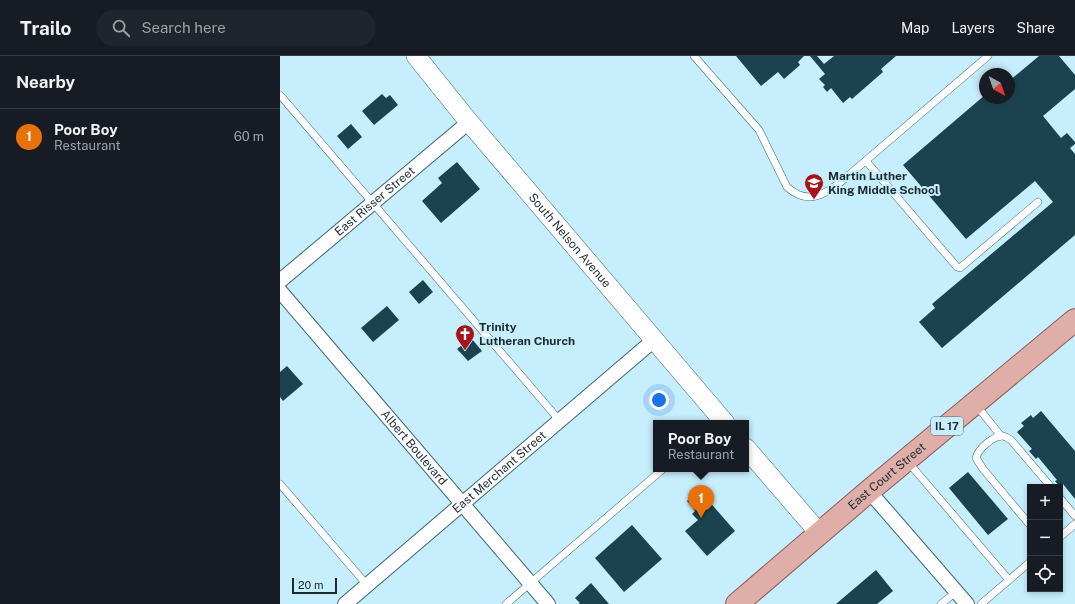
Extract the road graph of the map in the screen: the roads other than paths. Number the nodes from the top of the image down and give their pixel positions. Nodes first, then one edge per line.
1 (416, 56) edge
2 (694, 56) edge
3 (988, 56) edge
4 (280, 95) edge
5 (469, 122) junction
6 (866, 161) junction
7 (1038, 202) dead end
8 (373, 203) junction
9 (280, 281) edge
10 (280, 290) edge
11 (1075, 320) edge
12 (654, 340) junction
13 (975, 403) junction
14 (719, 420) edge
15 (560, 421) junction
16 (1001, 436) junction
17 (749, 451) edge
18 (906, 460) junction
19 (660, 472) edge
20 (280, 484) edge
21 (1048, 484) edge
22 (869, 491) junction
23 (1063, 502) edge
24 (462, 503) junction
25 (1075, 516) edge
26 (1027, 521) edge
27 (1075, 524) edge
28 (820, 534) junction
29 (1063, 534) edge
30 (1027, 565) edge
31 (1009, 580) junction
32 (530, 584) junction
33 (367, 585) junction
34 (956, 592) junction
35 (345, 604) edge
36 (506, 604) edge
37 (548, 604) edge
38 (737, 604) edge
39 (941, 604) edge
40 (967, 604) edge
41 (981, 604) edge

1 - 5 main road, South Nelson Avenue
2 - 6 lane
3 - 6 lane
4 - 8 lane
5 - 8 street, East Risser Street
5 - 12 main road, South Nelson Avenue
6 - 7 lane
8 - 9 street, East Risser Street
8 - 15 lane
10 - 24 street, Albert Boulevard
11 - 13 main road, East Court Street / IL 17
12 - 14 main road, South Nelson Avenue
12 - 15 street, East Merchant Street
13 - 16 lane
13 - 18 main road, East Court Street / IL 17
15 - 24 street, East Merchant Street
16 - 21 lane
16 - 26 lane
17 - 28 main road
18 - 22 main road, East Court Street / IL 17
18 - 31 lane
19 - 32 lane
20 - 33 lane
22 - 28 main road, East Court Street / IL 17
22 - 34 street
23 - 25 lane
24 - 32 street, Albert Boulevard
24 - 33 street, East Merchant Street
27 - 29 lane
28 - 38 main road, East Court Street / IL 17
30 - 31 lane
31 - 41 lane
32 - 36 lane
32 - 37 street, Albert Boulevard
33 - 35 street, East Merchant Street
34 - 39 lane
34 - 40 street

